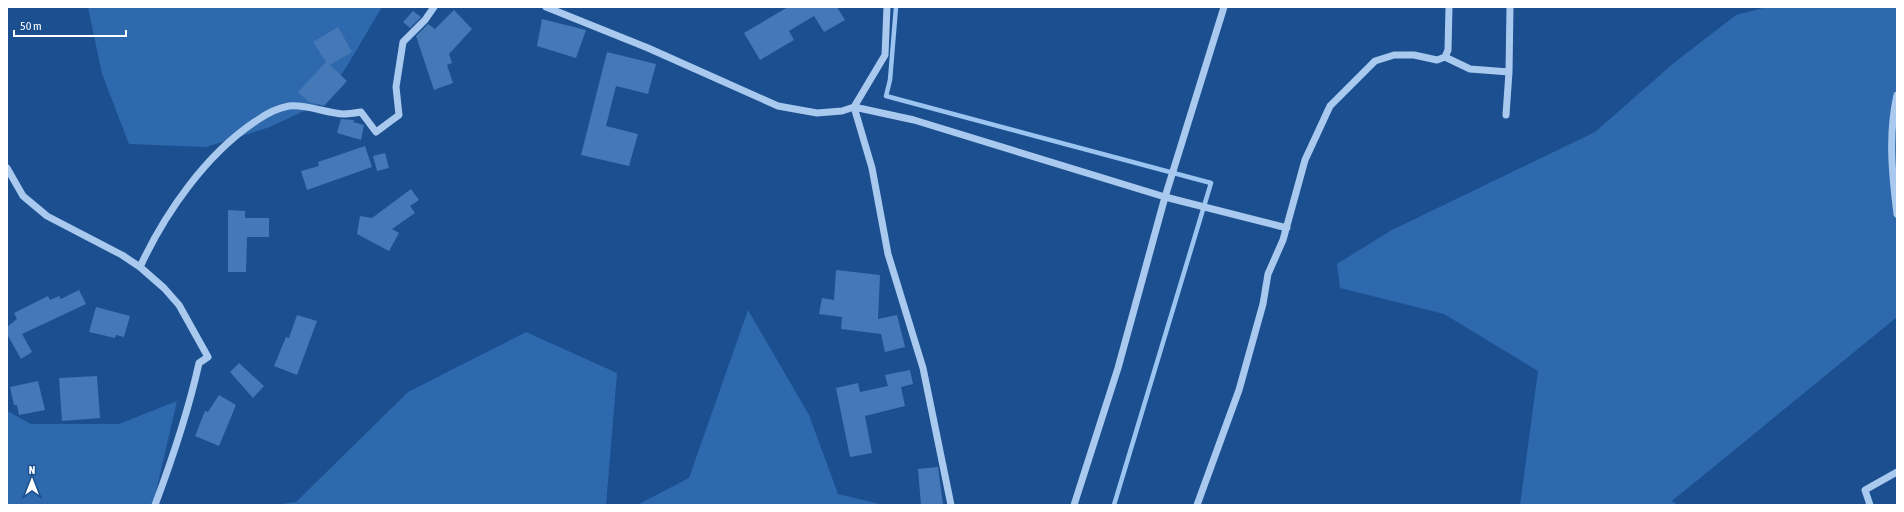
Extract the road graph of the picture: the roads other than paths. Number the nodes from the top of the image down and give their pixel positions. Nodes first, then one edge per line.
1 (434, 7) edge
2 (546, 7) edge
3 (887, 7) edge
4 (1224, 7) edge
5 (1449, 7) edge
6 (1510, 7) edge
7 (1445, 57) junction
8 (1509, 72) junction
9 (1897, 95) edge
10 (854, 107) junction
11 (1506, 115) dead end
12 (7, 168) edge
13 (1165, 197) junction
14 (1897, 214) edge
15 (1287, 228) junction
16 (140, 267) junction
17 (1897, 472) edge
18 (155, 505) edge
19 (951, 505) edge
20 (1074, 505) edge
21 (1197, 505) edge
22 (1870, 505) edge

1 - 16 street
2 - 10 street
3 - 10 street
4 - 13 street
5 - 7 street
6 - 8 street
7 - 8 street
7 - 15 street
8 - 11 street
9 - 14 street
10 - 13 street
10 - 19 street
12 - 16 street
13 - 15 street
13 - 20 street
15 - 21 street
16 - 18 street
17 - 22 street

